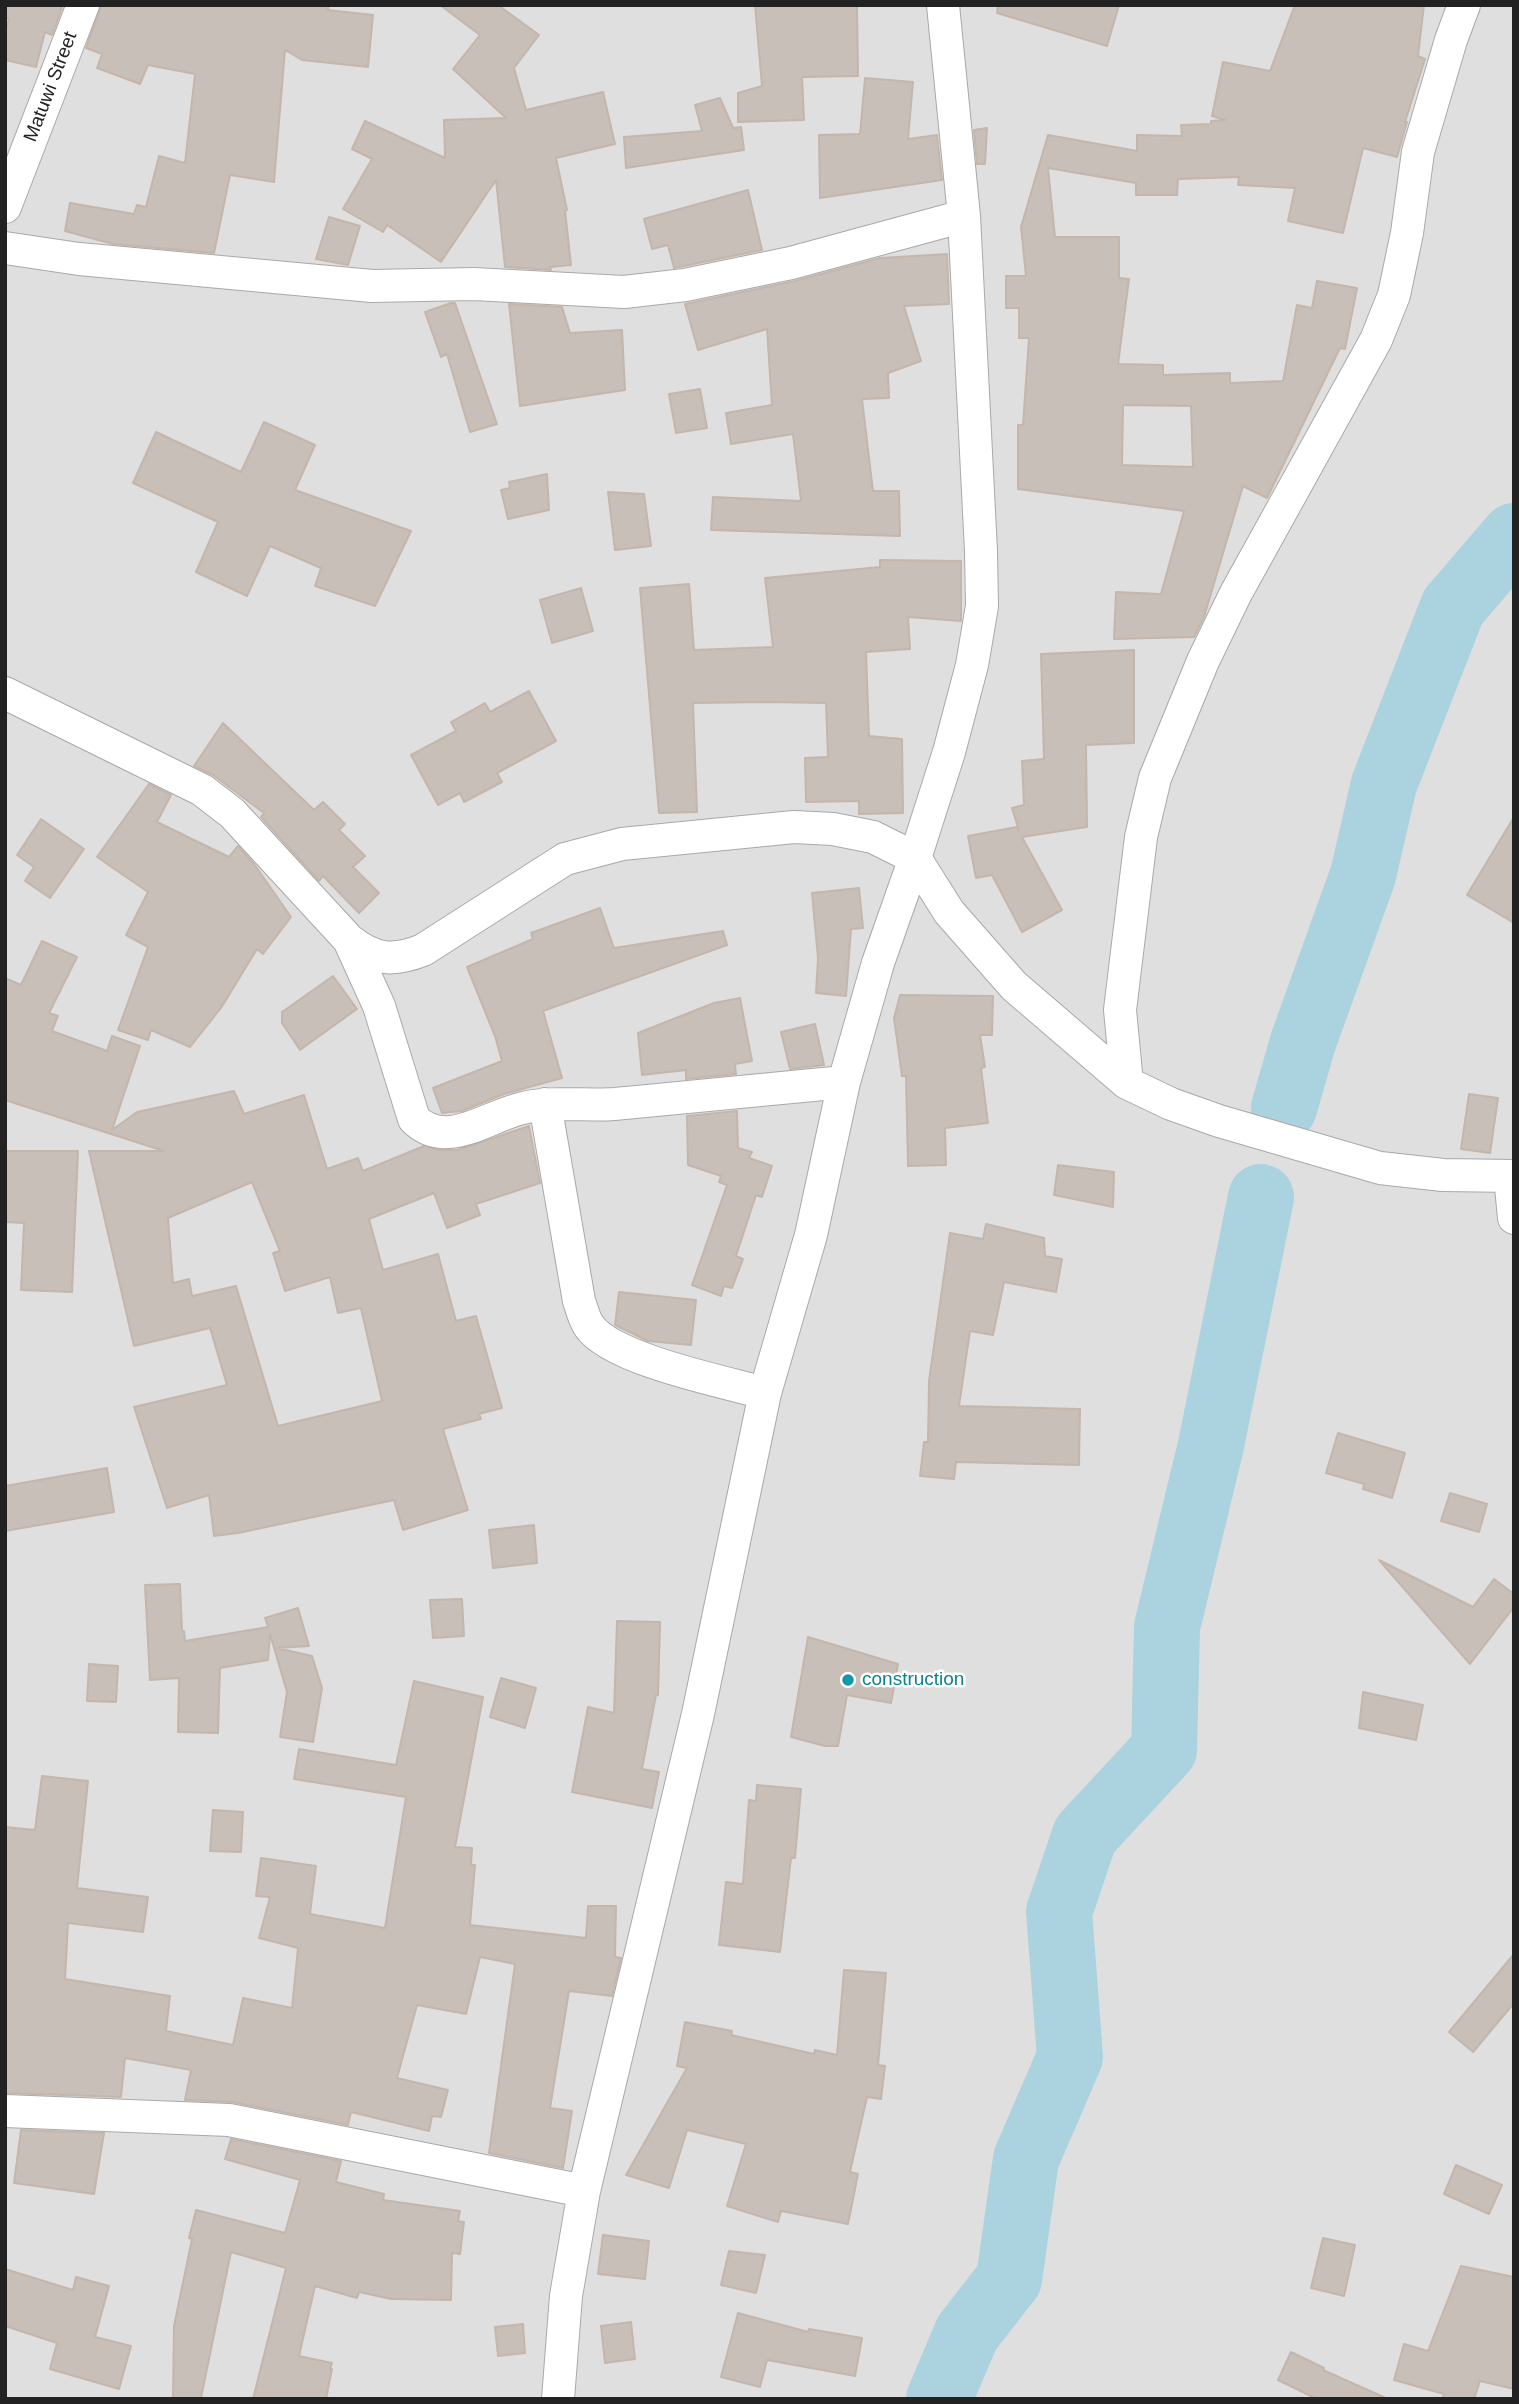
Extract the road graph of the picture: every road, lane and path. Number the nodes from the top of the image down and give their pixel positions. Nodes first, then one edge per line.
1 (83, 5) edge
2 (943, 5) edge
3 (1464, 5) edge
4 (5, 207) edge
5 (964, 216) junction
6 (5, 248) edge
7 (5, 693) edge
8 (915, 858) junction
9 (349, 940) junction
10 (844, 1082) junction
11 (1126, 1083) junction
12 (545, 1104) junction
13 (1512, 1176) edge
14 (1514, 1218) edge
15 (765, 1393) junction
16 (5, 2110) edge
17 (584, 2191) junction
18 (558, 2399) edge

1 - 4 street, Matuwi Street
2 - 5 street
3 - 11 street
5 - 6 street
5 - 8 street
7 - 9 street
8 - 9 street
8 - 10 street
8 - 11 street
9 - 12 street
10 - 12 street
10 - 15 street
11 - 13 street
12 - 15 street
13 - 14 street
15 - 17 street
16 - 17 street
17 - 18 street

